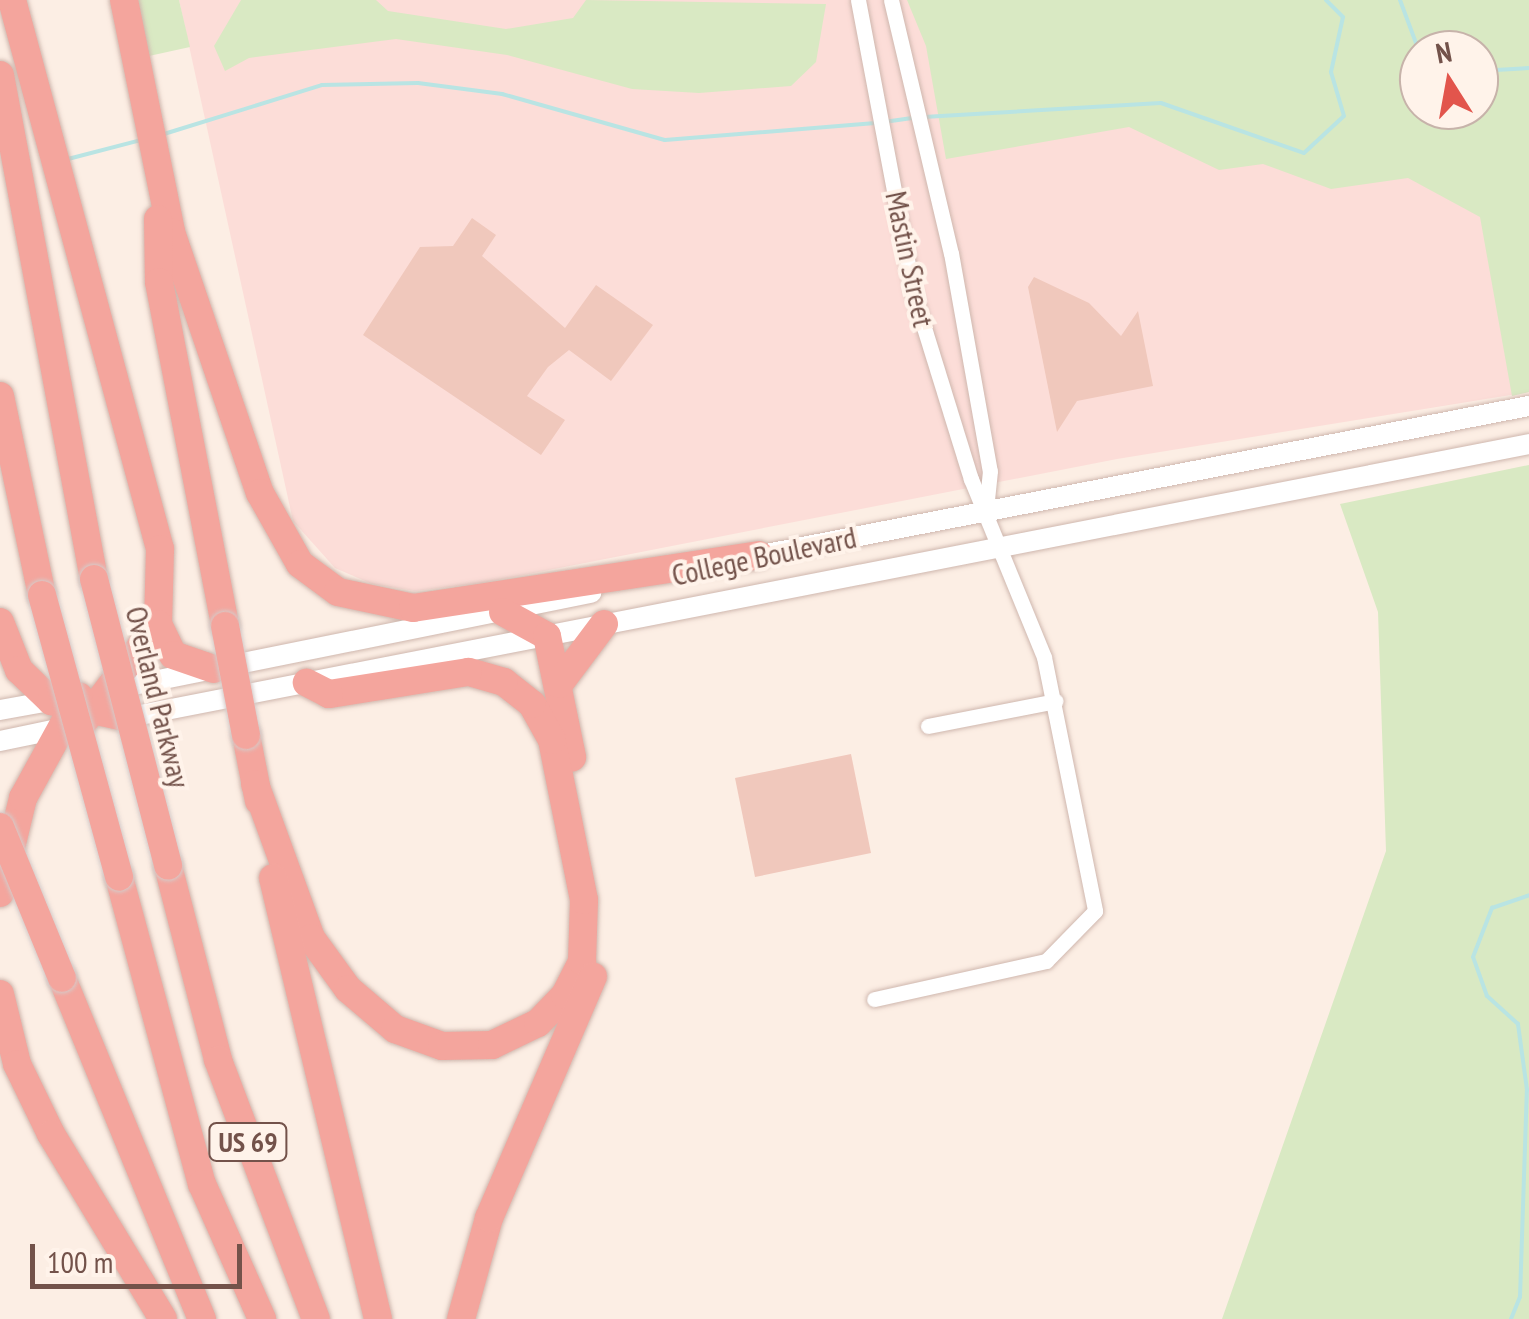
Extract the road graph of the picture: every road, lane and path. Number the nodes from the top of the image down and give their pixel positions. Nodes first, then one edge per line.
1 (12, 0) edge
2 (124, 0) edge
3 (858, 0) edge
4 (891, 0) edge
5 (0, 78) edge
6 (157, 177) junction
7 (0, 396) edge
8 (1529, 406) edge
9 (1529, 444) edge
10 (986, 511) junction
11 (999, 550) junction
12 (759, 556) junction
13 (503, 612) junction
14 (0, 622) edge
15 (158, 624) junction
16 (604, 624) junction
17 (547, 636) junction
18 (214, 669) junction
19 (307, 683) junction
20 (559, 684) junction
21 (109, 690) junction
22 (1056, 701) junction
23 (0, 710) edge
24 (71, 713) junction
25 (129, 718) joint
26 (928, 726) dead end
27 (0, 740) edge
28 (256, 784) junction
29 (12, 792) edge
30 (0, 827) edge
31 (0, 894) edge
32 (0, 994) edge
33 (874, 999) dead end
34 (202, 1184) junction
35 (163, 1319) edge
36 (202, 1319) edge
37 (243, 1319) edge
38 (262, 1319) edge
39 (316, 1319) edge
40 (378, 1319) edge
41 (461, 1319) edge

1 - 15 highway
2 - 6 highway
3 - 10 street, Mastin Street
4 - 10 street, Mastin Street
5 - 39 highway, Overland Parkway / US 69, bridge
6 - 12 highway
6 - 28 highway, bridge
7 - 34 highway, US 69, bridge
8 - 10 main road, College Boulevard
9 - 11 main road, College Boulevard
10 - 11 street, Mastin Street
10 - 12 main road, College Boulevard
11 - 16 main road, College Boulevard
11 - 22 street, Mastin Street
12 - 13 main road, College Boulevard
13 - 17 highway
13 - 18 main road, College Boulevard
14 - 24 highway
15 - 18 highway
15 - 21 highway
16 - 17 main road, College Boulevard
16 - 20 highway
17 - 19 main road, College Boulevard
17 - 20 highway
18 - 21 main road, College Boulevard
19 - 25 main road, College Boulevard
19 - 28 highway
20 - 41 highway
21 - 24 highway
22 - 26 street
22 - 33 street, Mastin Street
23 - 24 main road
24 - 25 highway
24 - 27 main road
24 - 29 highway
28 - 40 highway
29 - 31 highway
30 - 36 highway, bridge
32 - 35 highway
34 - 37 highway
34 - 38 highway, US 69

